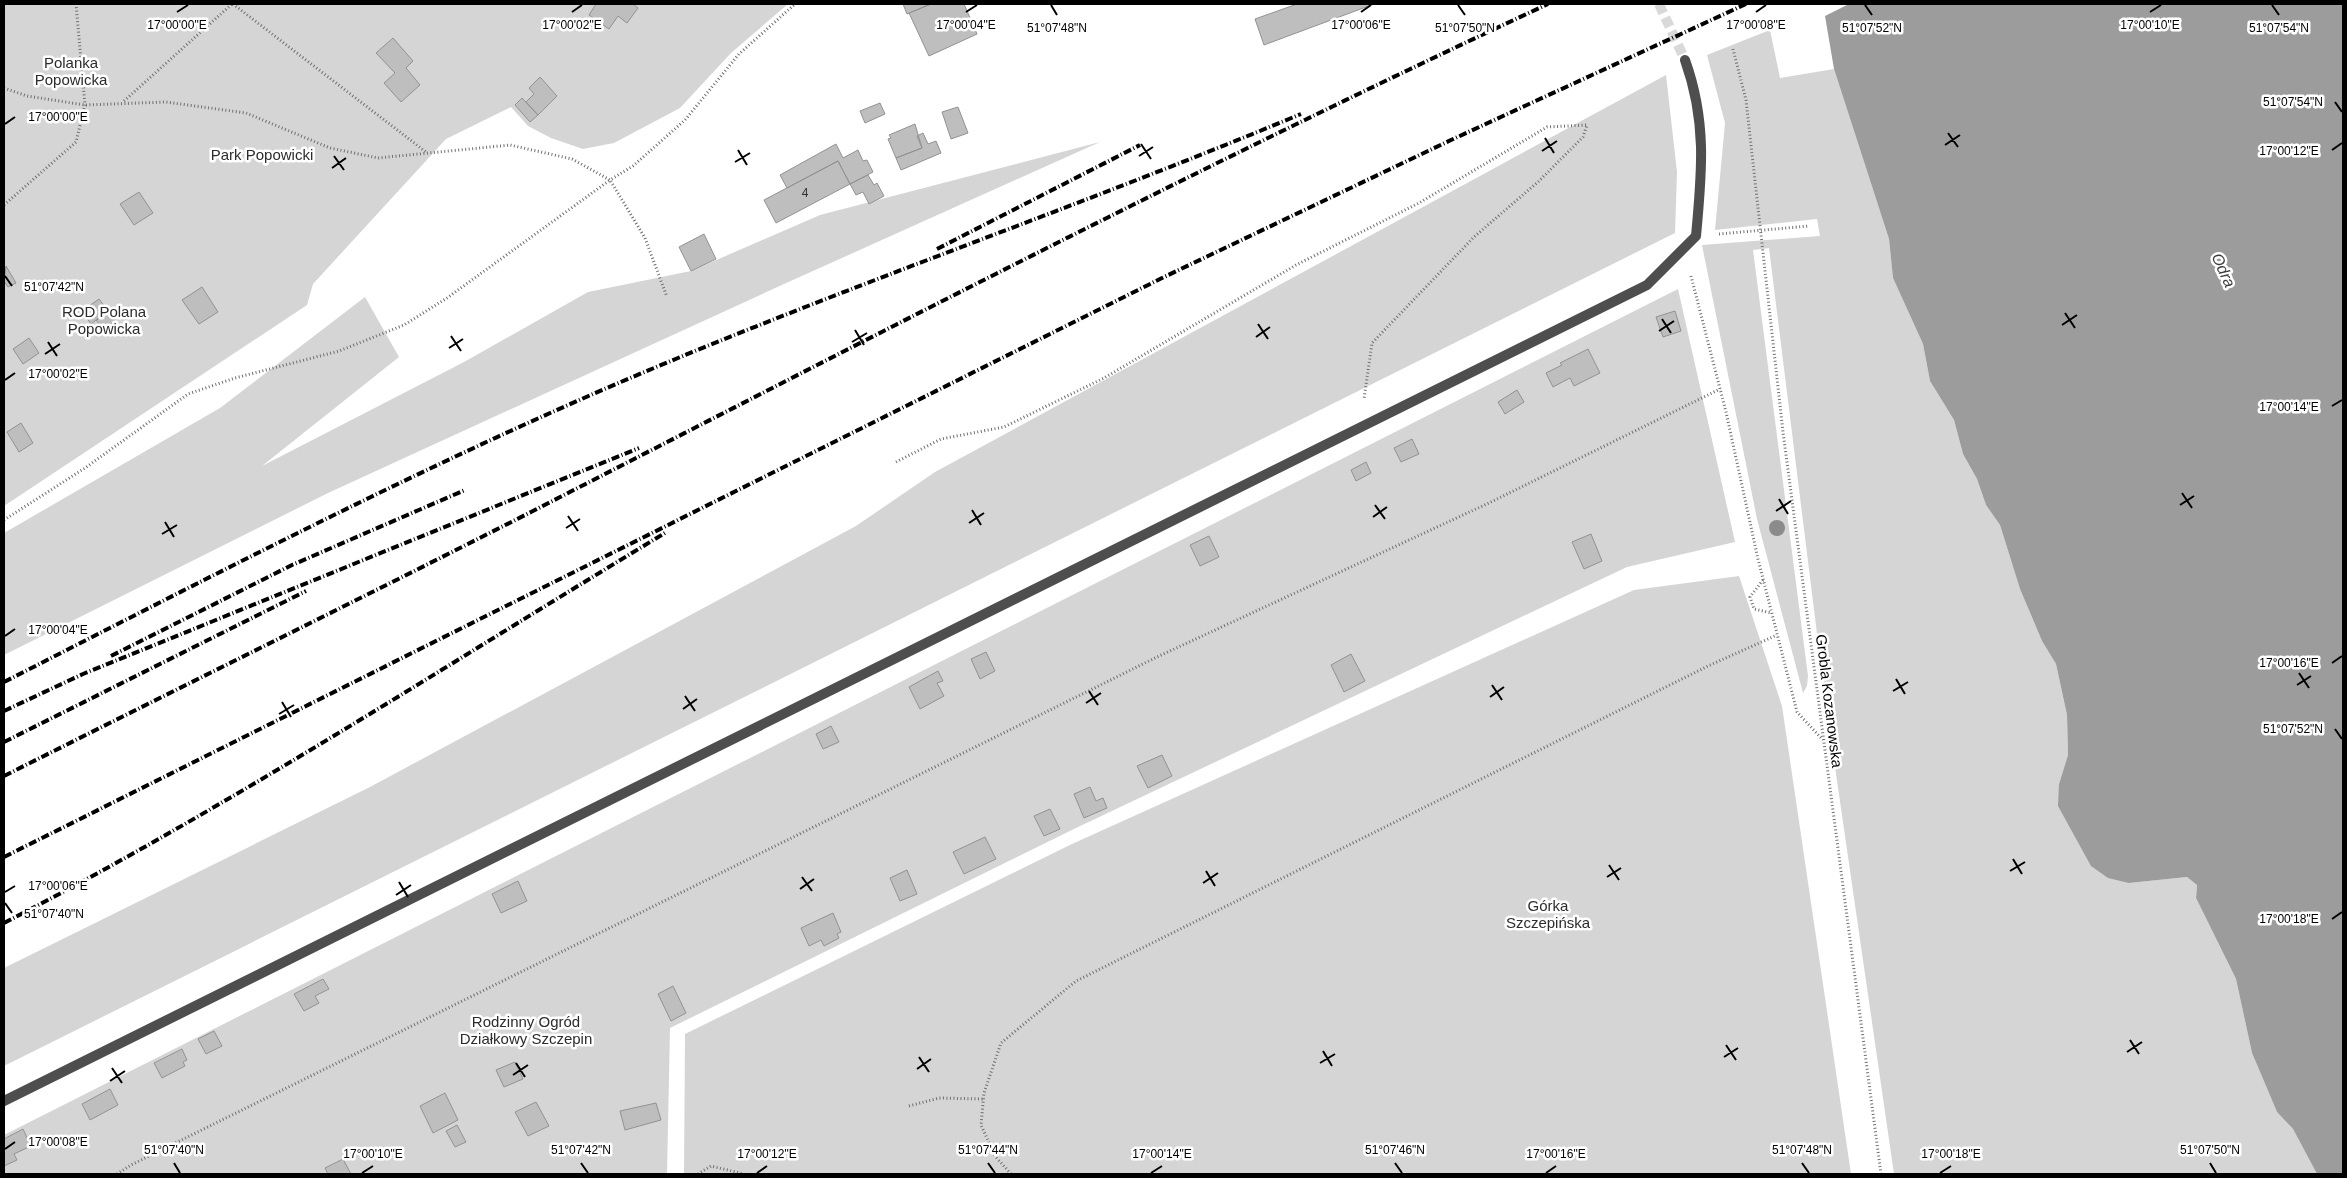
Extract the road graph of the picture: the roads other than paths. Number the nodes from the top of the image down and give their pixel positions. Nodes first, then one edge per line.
1 (1685, 60) tunnel mouth
2 (4, 1102) edge

1 - 2 street

